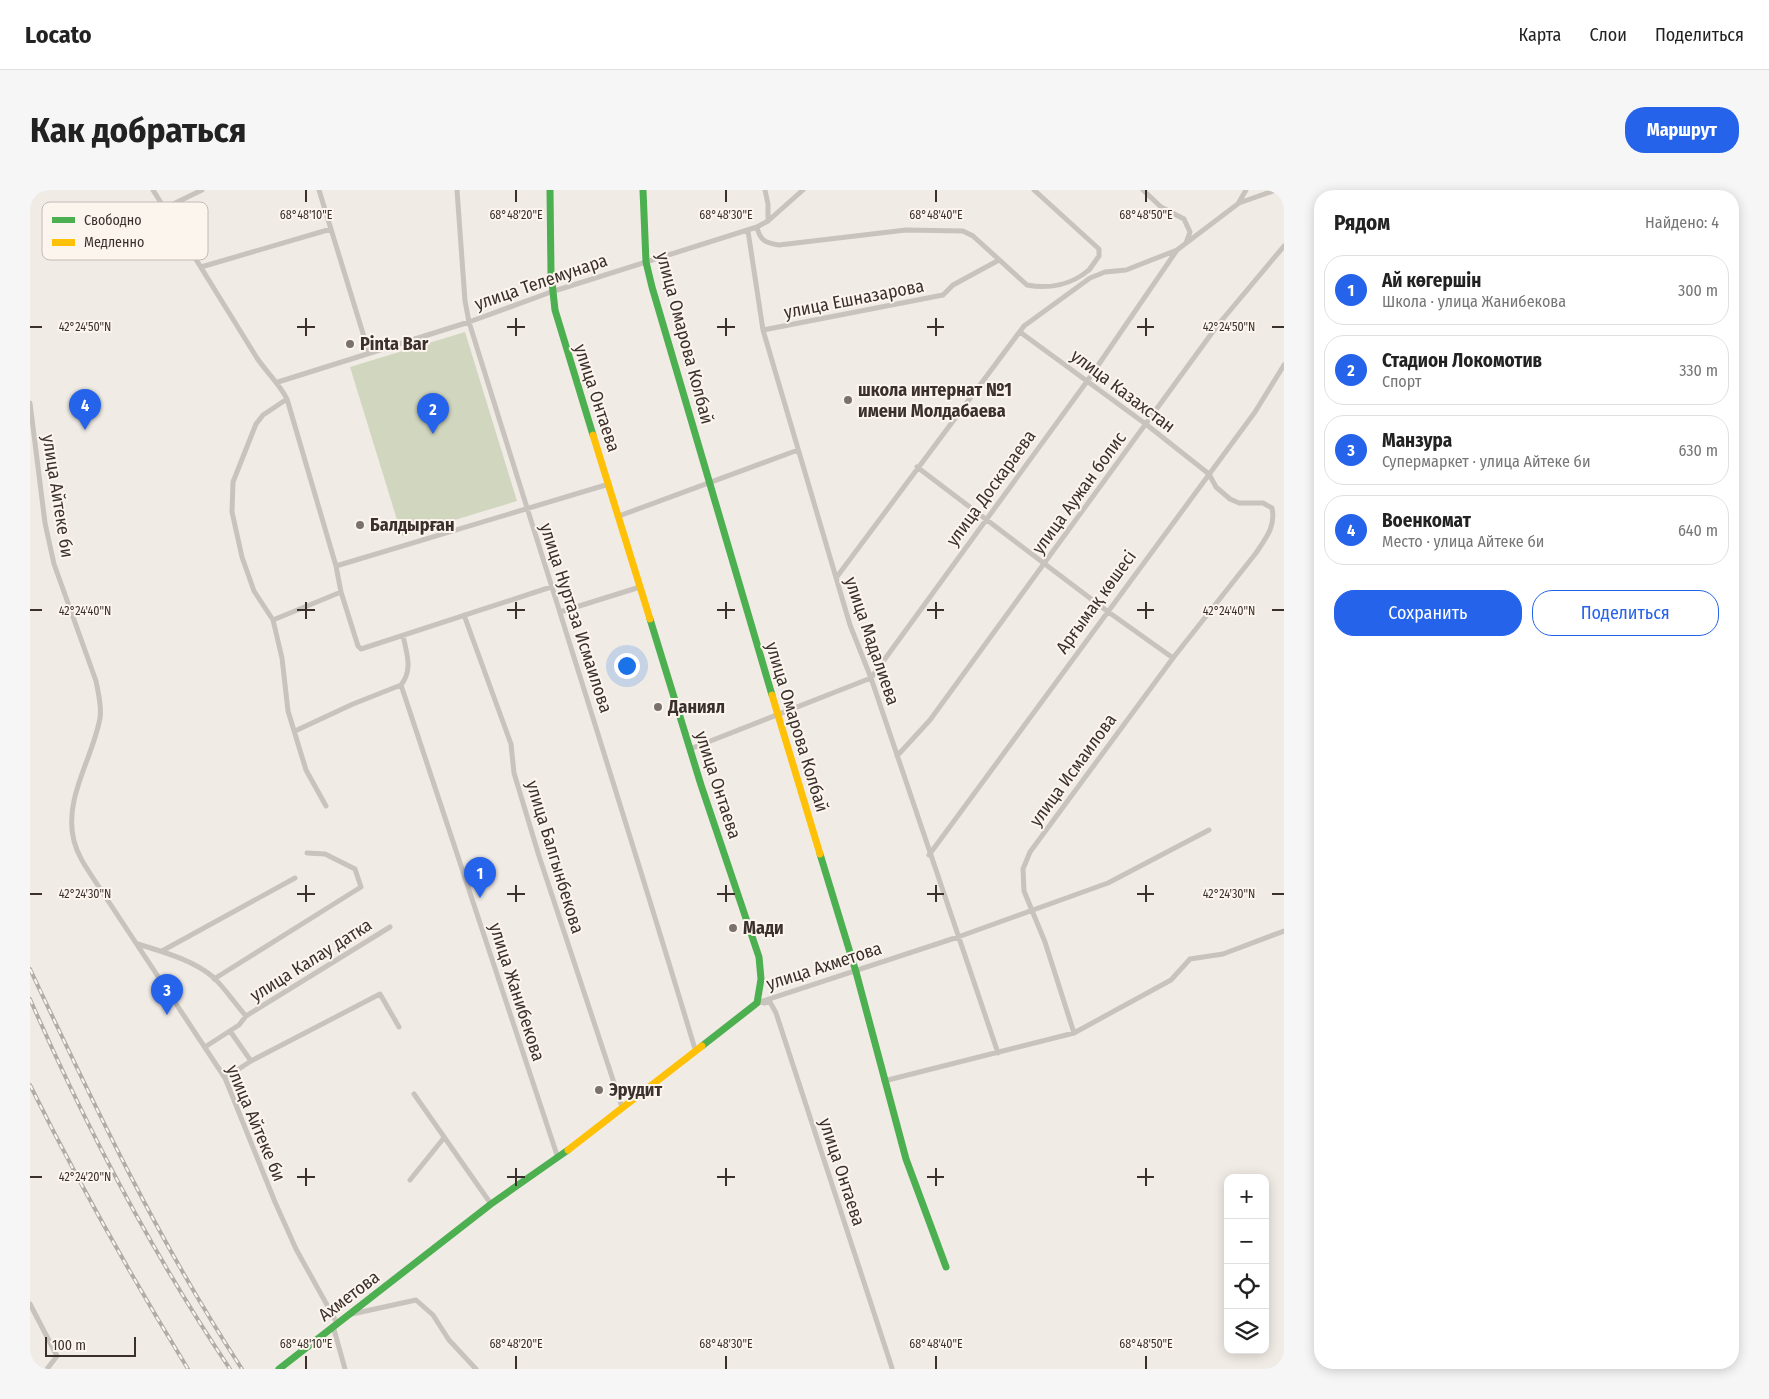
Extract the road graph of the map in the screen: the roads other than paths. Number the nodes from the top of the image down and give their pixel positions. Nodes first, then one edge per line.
1 (153, 190) edge
2 (202, 190) edge
3 (319, 190) edge
4 (457, 190) edge
5 (550, 190) edge
6 (643, 190) edge
7 (765, 190) edge
8 (803, 190) edge
9 (1034, 190) edge
10 (1143, 190) edge
11 (1246, 190) edge
12 (1276, 190) edge
13 (159, 202) edge
14 (177, 202) edge
15 (1239, 203) junction
16 (768, 221) junction
17 (757, 228) junction
18 (332, 229) junction
19 (748, 230) junction
20 (1186, 244) junction
21 (1284, 246) edge
22 (1178, 250) junction
23 (196, 260) edge
24 (999, 260) junction
25 (646, 262) junction
26 (201, 267) junction
27 (1090, 269) junction
28 (1082, 284) junction
29 (552, 292) junction
30 (469, 322) junction
31 (764, 330) junction
32 (1020, 332) junction
33 (369, 352) junction
34 (1284, 365) edge
35 (1088, 380) junction
36 (278, 382) junction
37 (287, 400) junction
38 (30, 403) edge
39 (1147, 424) junction
40 (798, 450) junction
41 (917, 467) junction
42 (1209, 474) junction
43 (609, 484) junction
44 (710, 484) junction
45 (527, 509) junction
46 (619, 516) junction
47 (986, 518) junction
48 (1256, 553) joint
49 (1044, 564) junction
50 (336, 566) junction
51 (836, 578) junction
52 (551, 587) junction
53 (640, 587) junction
54 (341, 592) junction
55 (1106, 611) junction
56 (560, 612) junction
57 (464, 615) junction
58 (273, 620) junction
59 (403, 636) junction
60 (1173, 658) junction
61 (871, 678) junction
62 (401, 685) junction
63 (778, 716) junction
64 (295, 731) junction
65 (690, 749) junction
66 (897, 756) junction
67 (326, 806) dead end
68 (1209, 830) dead end
69 (306, 853) dead end
70 (929, 855) junction
71 (296, 878) dead end
72 (1031, 911) junction
73 (390, 928) dead end
74 (1284, 931) edge
75 (958, 937) junction
76 (138, 944) junction
77 (162, 951) junction
78 (856, 972) junction
79 (214, 978) junction
80 (757, 1003) junction
81 (246, 1016) junction
82 (399, 1027) dead end
83 (230, 1031) junction
84 (1074, 1033) junction
85 (205, 1047) junction
86 (695, 1049) junction
87 (998, 1053) junction
88 (251, 1061) junction
89 (225, 1078) junction
90 (884, 1081) junction
91 (414, 1094) dead end
92 (622, 1107) junction
93 (444, 1139) junction
94 (558, 1158) junction
95 (410, 1180) dead end
96 (491, 1204) junction
97 (414, 1266) joint
98 (946, 1267) dead end
99 (30, 1304) edge
100 (349, 1315) junction
101 (335, 1324) junction
102 (892, 1368) edge
103 (47, 1369) edge
104 (279, 1369) edge
105 (345, 1369) edge
106 (476, 1369) edge

1 - 13 street
2 - 14 street
3 - 18 street
4 - 30 street, улица Нуртаза Исмаилова
5 - 29 main road, улица Онтаева
6 - 25 main road, улица Омарова Колбай
7 - 16 street
8 - 16 street, улица Телемунара
9 - 27 street
10 - 20 street
11 - 15 street
12 - 15 street, улица Доскараева
15 - 20 street, улица Доскараева
16 - 17 street, улица Телемунара
17 - 19 street, улица Телемунара
17 - 24 street
18 - 26 street
18 - 33 street
19 - 25 street, улица Телемунара
19 - 31 street, улица Мадалиева
20 - 22 street, улица Доскараева
21 - 39 street, улица Аужан болис
22 - 28 street
22 - 35 street, улица Доскараева
23 - 26 street
24 - 27 street
24 - 31 street, улица Ешназарова
25 - 29 street, улица Телемунара
25 - 44 main road, улица Омарова Колбай
26 - 36 street
27 - 28 street
28 - 32 street
29 - 30 street, улица Телемунара
29 - 43 main road, улица Онтаева
30 - 33 street, улица Телемунара
30 - 45 street, улица Нуртаза Исмаилова
31 - 40 street, улица Мадалиева
32 - 35 street, улица Казахстан
32 - 41 street
33 - 36 street, улица Телемунара
34 - 42 street, Арғымақ көшесі
35 - 39 street, улица Казахстан
35 - 47 street, улица Доскараева
36 - 37 street
37 - 50 street
37 - 58 street
38 - 76 street, улица Айтеке би
39 - 42 street, улица Казахстан
39 - 49 street, улица Аужан болис
40 - 44 street
40 - 51 street, улица Мадалиева
41 - 47 street
41 - 51 street
42 - 48 street, улица Казахстан
42 - 55 street, Арғымақ көшесі
43 - 45 street
43 - 46 main road, улица Онтаева
44 - 46 street
44 - 63 main road, улица Омарова Колбай
45 - 50 street
45 - 52 street, улица Нуртаза Исмаилова
46 - 53 main road, улица Онтаева
47 - 49 street
47 - 61 street, улица Доскараева
48 - 60 street, улица Исмаилова
49 - 55 street
49 - 66 street, улица Аужан болис
50 - 54 street
51 - 61 street, улица Мадалиева
52 - 56 street, улица Нуртаза Исмаилова
52 - 57 street
53 - 56 street
53 - 65 main road, улица Онтаева
54 - 58 street
54 - 59 street
55 - 60 street
55 - 70 street, Арғымақ көшесі
56 - 86 street, улица Нуртаза Исмаилова
57 - 59 street
57 - 92 street, улица Балгынбекова
58 - 64 street
59 - 62 street
60 - 72 street, улица Исмаилова
61 - 63 street
61 - 66 street, улица Мадалиева
62 - 64 street
62 - 94 street, улица Жанибекова
63 - 65 street
63 - 78 main road, улица Омарова Колбай
64 - 67 street
65 - 80 main road, улица Онтаева
66 - 70 street, улица Мадалиева
68 - 72 street, улица Ахметова
69 - 79 street, улица Калау датка
70 - 75 street, улица Мадалиева
71 - 77 street
72 - 75 street, улица Ахметова
72 - 84 street, улица Исмаилова
73 - 81 street, улица Калау датка
74 - 84 street
75 - 78 street, улица Ахметова
75 - 87 street, улица Мадалиева
76 - 77 street, улица Калау датка
76 - 85 street, улица Айтеке би
77 - 79 street, улица Калау датка
78 - 80 street, улица Ахметова
78 - 90 main road, улица Омарова Колбай
79 - 81 street, улица Калау датка
80 - 86 main road, улица Ахметова
80 - 102 street, улица Онтаева
81 - 83 street, улица Калау датка
82 - 88 street
83 - 85 street, улица Калау датка
83 - 88 street
84 - 87 street
85 - 89 street, улица Айтеке би
86 - 92 main road, улица Ахметова
87 - 90 street
88 - 89 street
89 - 101 street, улица Айтеке би
90 - 98 main road, улица Омарова Колбай
91 - 93 street
92 - 94 main road, улица Ахметова
93 - 95 street
93 - 96 street
94 - 96 main road, улица Ахметова
96 - 97 main road, улица Ахметова
97 - 100 main road, Ахметова
99 - 103 street
100 - 101 main road, Ахметова
100 - 106 street
101 - 104 main road, Ахметова
101 - 105 street, улица Айтеке би

